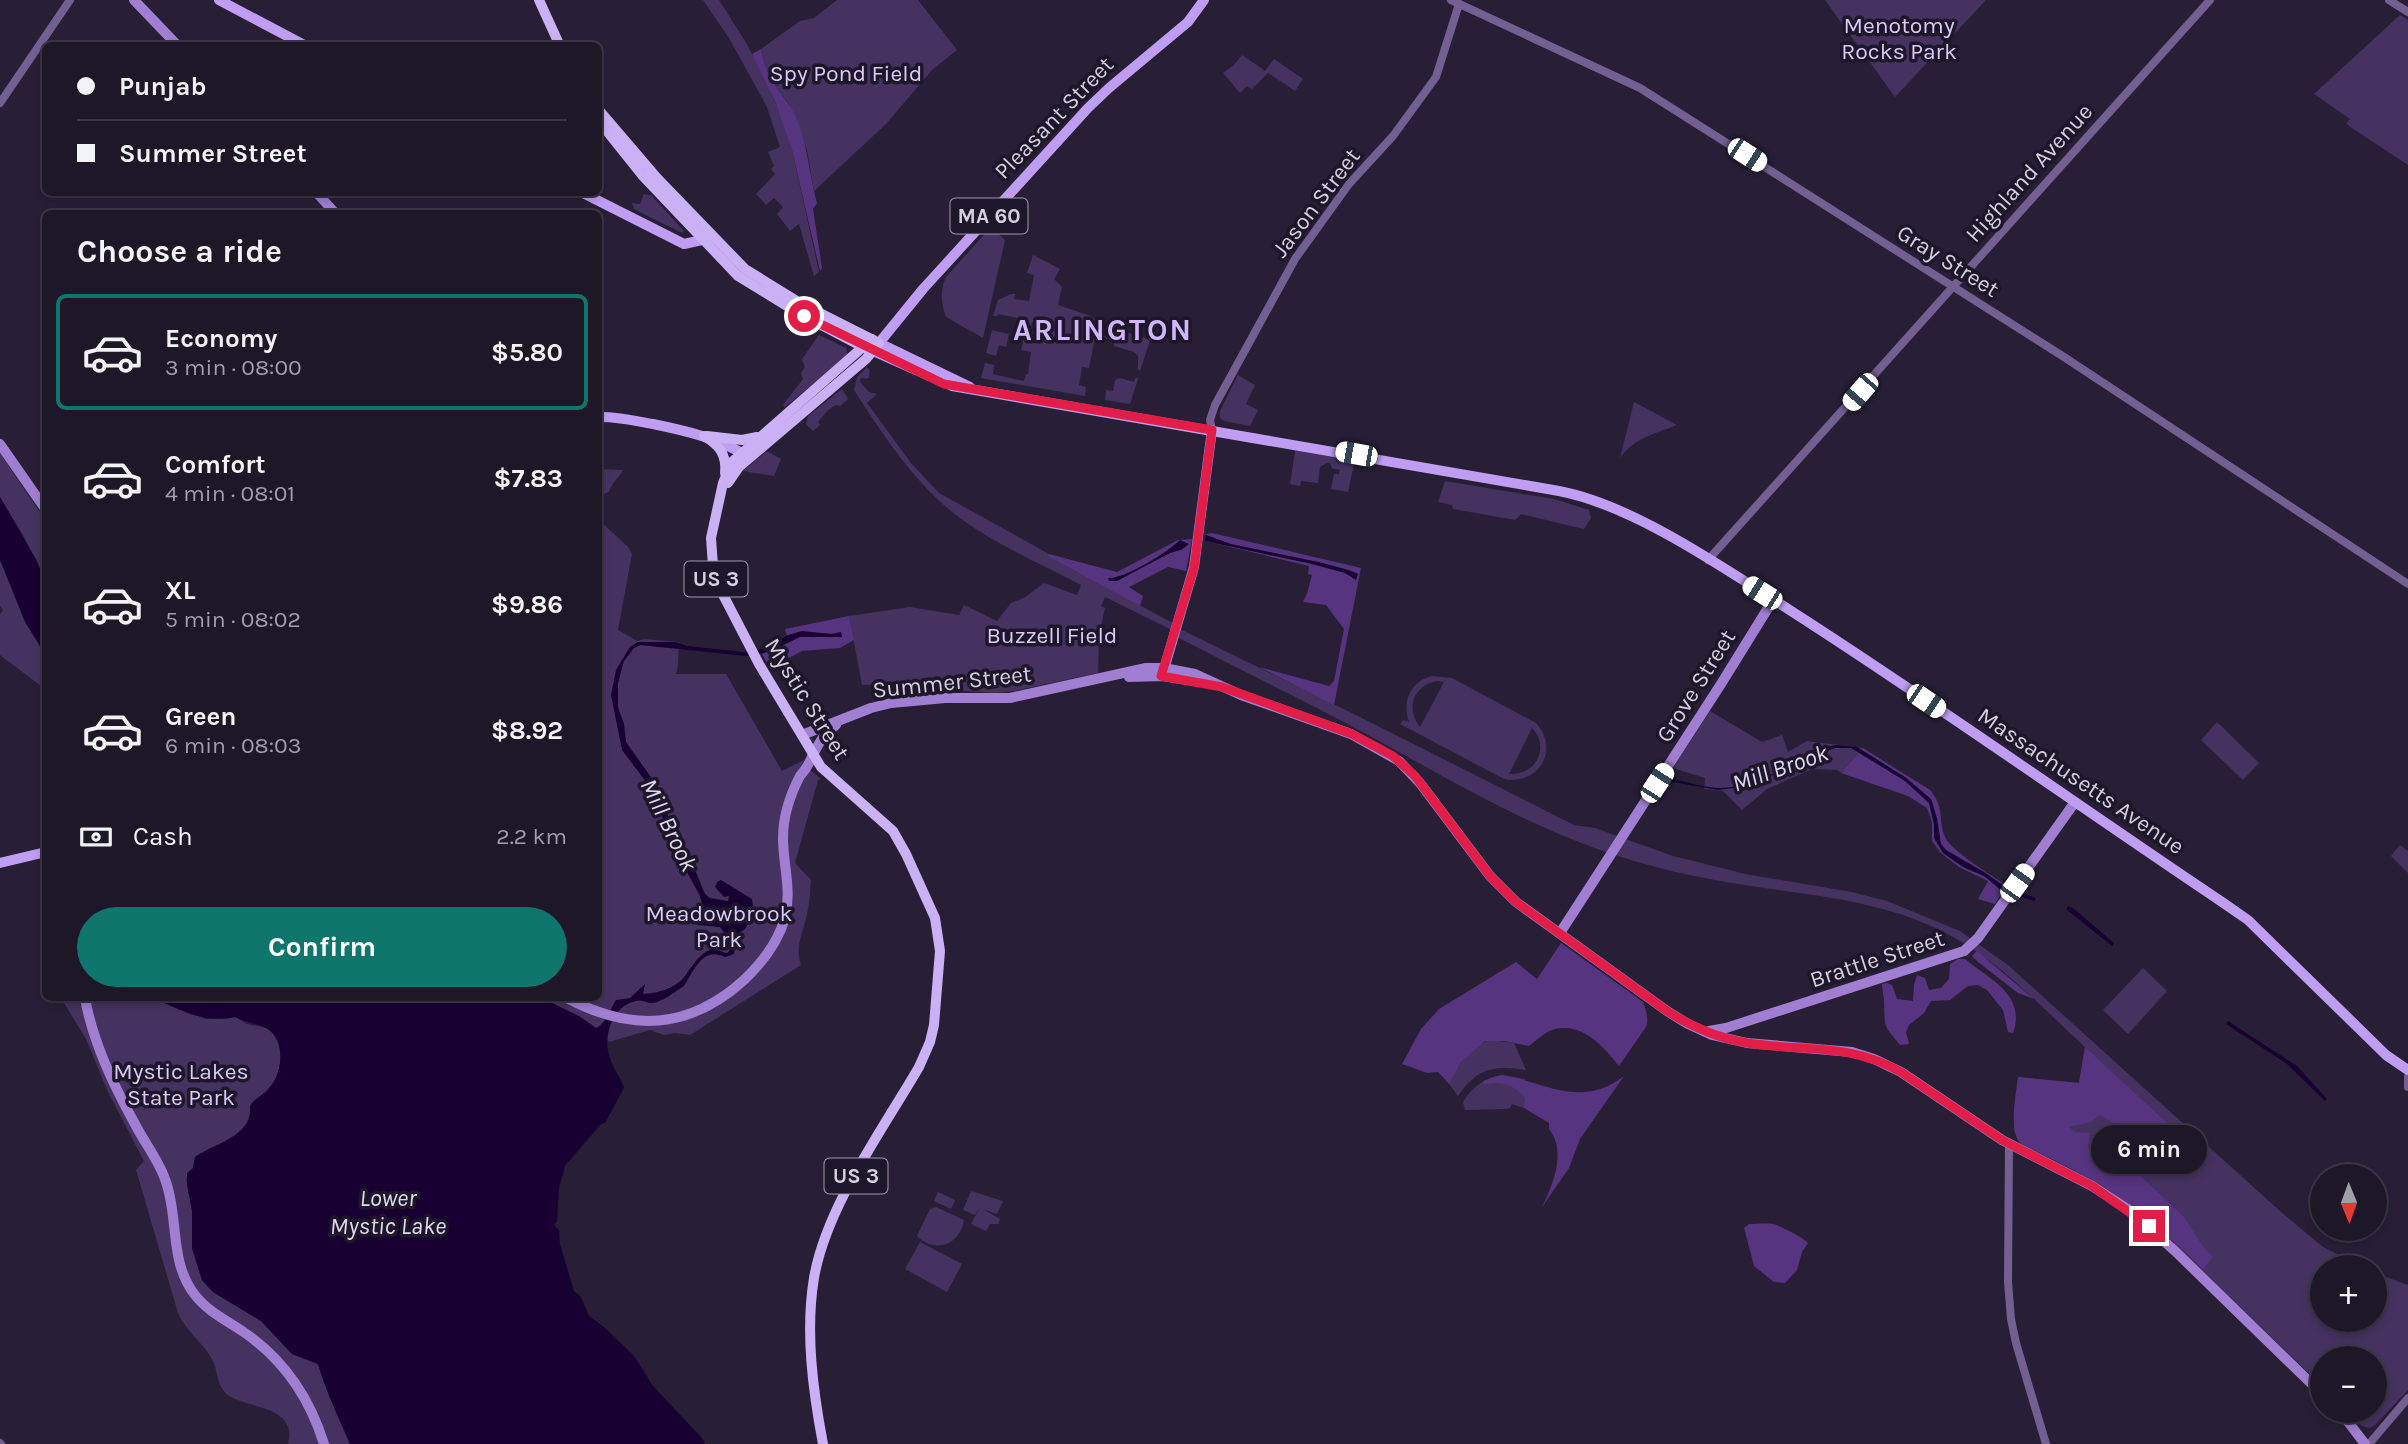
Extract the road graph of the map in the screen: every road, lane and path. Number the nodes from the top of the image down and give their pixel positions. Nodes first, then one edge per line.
1 (70, 0) edge
2 (134, 0) edge
3 (219, 0) edge
4 (539, 0) edge
5 (1204, 0) edge
6 (2210, 0) edge
7 (2389, 0) edge
8 (1455, 2) edge
9 (2408, 12) edge
10 (173, 42) edge
11 (298, 42) edge
12 (558, 42) edge
13 (0, 103) edge
14 (602, 114) edge
15 (602, 125) edge
16 (320, 196) edge
17 (589, 196) edge
18 (332, 210) edge
19 (706, 236) junction
20 (1953, 287) junction
21 (874, 343) junction
22 (602, 416) edge
23 (790, 417) junction
24 (1212, 430) junction
25 (704, 436) junction
26 (759, 436) junction
27 (0, 444) edge
28 (745, 455) junction
29 (723, 483) junction
30 (42, 504) edge
31 (719, 505) junction
32 (1708, 560) junction
33 (2408, 584) edge
34 (1773, 600) junction
35 (1163, 672) junction
36 (855, 714) junction
37 (802, 735) junction
38 (812, 753) junction
39 (2075, 802) junction
40 (42, 853) edge
41 (0, 863) edge
42 (1560, 933) junction
43 (86, 1001) edge
44 (573, 1001) edge
45 (1748, 1020) junction
46 (1703, 1032) junction
47 (1744, 1042) junction
48 (2408, 1070) edge
49 (2408, 1077) edge
50 (2408, 1087) edge
51 (2009, 1144) junction
52 (2310, 1382) edge
53 (2408, 1398) edge
54 (2350, 1423) edge
55 (324, 1444) edge
56 (823, 1444) edge
57 (2046, 1444) edge
58 (2367, 1444) edge

1 - 13 street
2 - 10 main road
3 - 11 main road
4 - 12 highway
5 - 21 main road, Pleasant Street / MA 60
6 - 20 street, Highland Avenue
7 - 9 street
8 - 20 street, Gray Street
8 - 24 street, Jason Street
14 - 19 highway, Massachusetts Avenue
15 - 19 highway, Massachusetts Avenue
16 - 18 main road
17 - 19 main road
19 - 21 highway, Massachusetts Avenue
20 - 32 street, Highland Avenue
20 - 33 street, Gray Street
21 - 23 highway, Mystic Street / US 3
21 - 24 main road, Massachusetts Avenue
22 - 25 main road
23 - 26 highway, Mystic Street / US 3
23 - 28 highway, Mystic Street / US 3
24 - 32 main road, Massachusetts Avenue
24 - 35 main road
25 - 26 highway
25 - 28 main road
25 - 29 highway
26 - 28 highway, Mystic Street / US 3
27 - 30 main road
28 - 29 highway, Mystic Street / US 3
28 - 31 highway, Mystic Street / US 3
29 - 31 highway, Mystic Street / US 3
31 - 37 highway, Mystic Street / US 3
32 - 34 main road, Massachusetts Avenue
34 - 39 main road, Massachusetts Avenue
34 - 42 main road, Grove Street
35 - 36 main road, Summer Street
35 - 42 main road, Summer Street
36 - 37 main road, Summer Street
36 - 38 main road, Summer Street
37 - 38 highway, Mystic Street / US 3
38 - 44 main road, Summer Street
38 - 56 highway, Mystic Street / US 3
39 - 45 main road, Brattle Street
39 - 48 main road, Massachusetts Avenue
40 - 41 main road
42 - 46 main road, Summer Street
43 - 55 main road
45 - 46 main road, Brattle Street
45 - 47 main road
46 - 47 main road, Summer Street
47 - 51 main road, Summer Street
49 - 50 street
51 - 52 main road, Summer Street
51 - 57 street
53 - 58 street
54 - 58 main road

